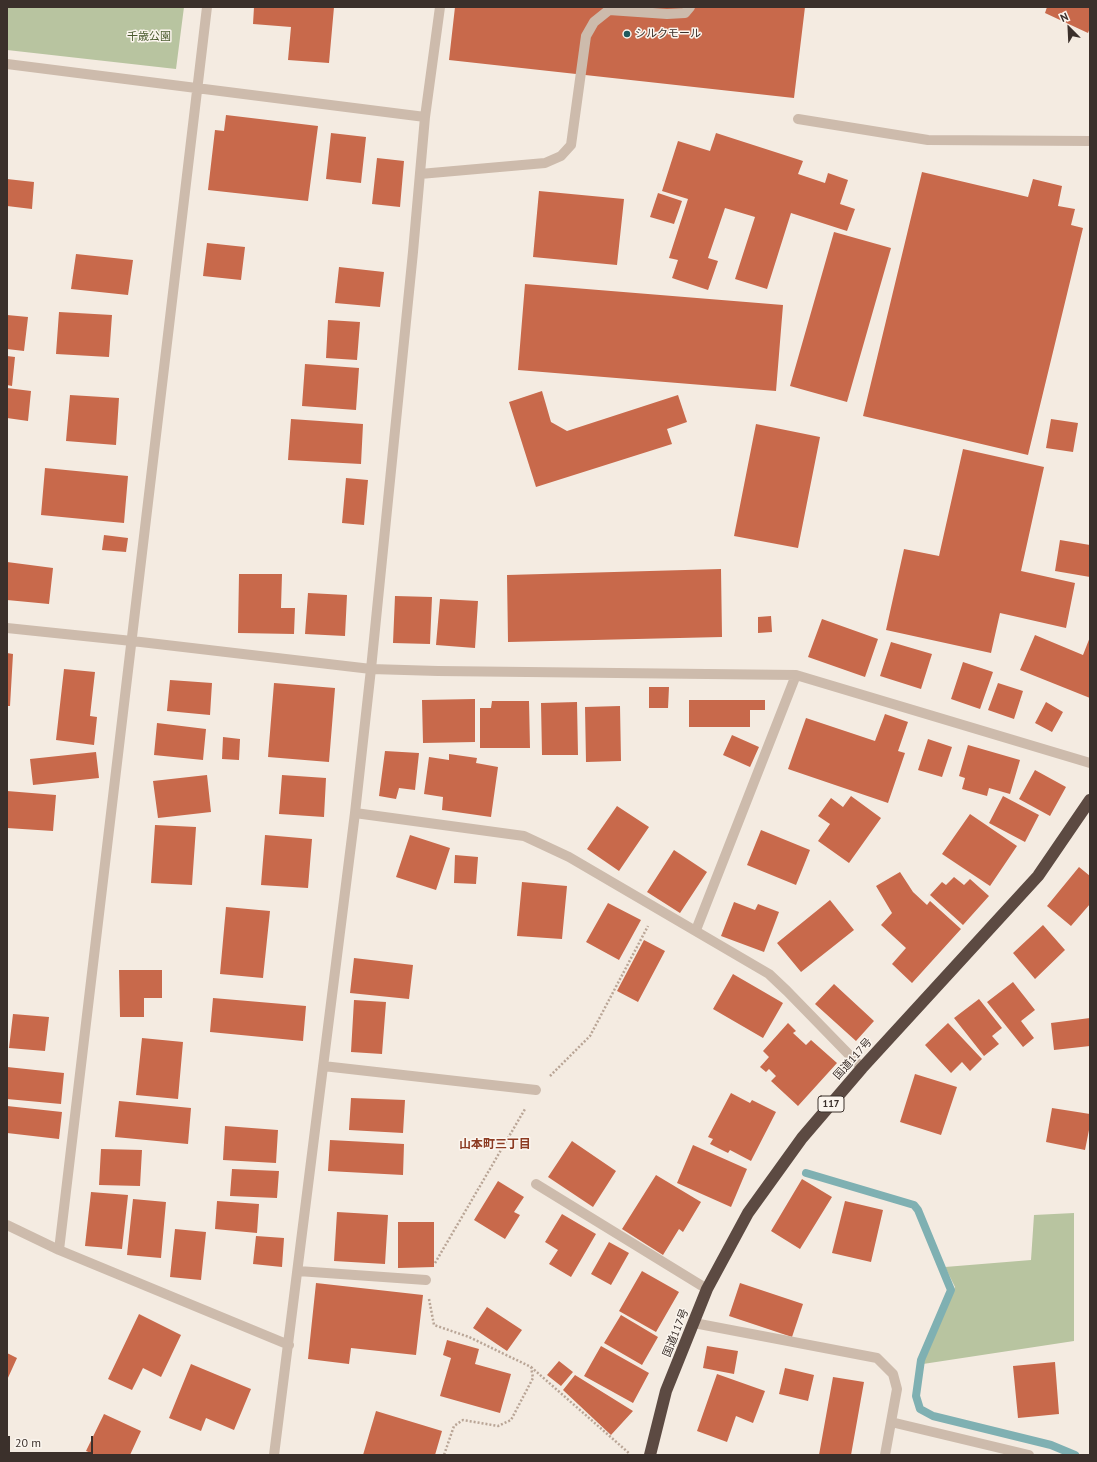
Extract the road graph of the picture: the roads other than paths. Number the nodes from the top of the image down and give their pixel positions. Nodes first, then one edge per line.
1 (207, 7) edge
2 (440, 7) edge
3 (690, 7) edge
4 (7, 64) edge
5 (198, 88) junction
6 (425, 117) junction
7 (798, 120) dead end
8 (1090, 141) edge
9 (420, 174) junction
10 (7, 628) edge
11 (132, 640) junction
12 (371, 669) junction
13 (796, 675) junction
14 (1090, 763) edge
15 (1090, 800) edge
16 (354, 813) junction
17 (696, 930) junction
18 (323, 1066) junction
19 (862, 1068) junction
20 (536, 1090) road end
21 (536, 1184) dead end
22 (7, 1226) edge
23 (59, 1250) junction
24 (298, 1271) junction
25 (426, 1280) road end
26 (707, 1289) junction
27 (694, 1323) junction
28 (289, 1345) junction
29 (891, 1422) junction
30 (274, 1455) edge
31 (650, 1455) edge
32 (885, 1455) edge
33 (1029, 1455) edge

1 - 5 street
2 - 6 street
3 - 9 street
4 - 5 street
5 - 6 street
5 - 11 street
6 - 9 street
7 - 8 street
9 - 12 street
10 - 11 street
11 - 12 street
11 - 23 street
12 - 13 street
12 - 16 street
13 - 14 street
13 - 17 street
15 - 19 highway, 国道117号 / 117
16 - 17 street
16 - 18 street
17 - 19 street
18 - 20 street
18 - 24 street
19 - 26 highway, 国道117号 / 117
21 - 26 street
22 - 23 street
23 - 28 street
24 - 25 street
24 - 28 street
26 - 27 highway, 国道117号 / 117
27 - 29 street
27 - 31 highway, 国道117号 / 117
28 - 30 street
29 - 32 street
29 - 33 street

